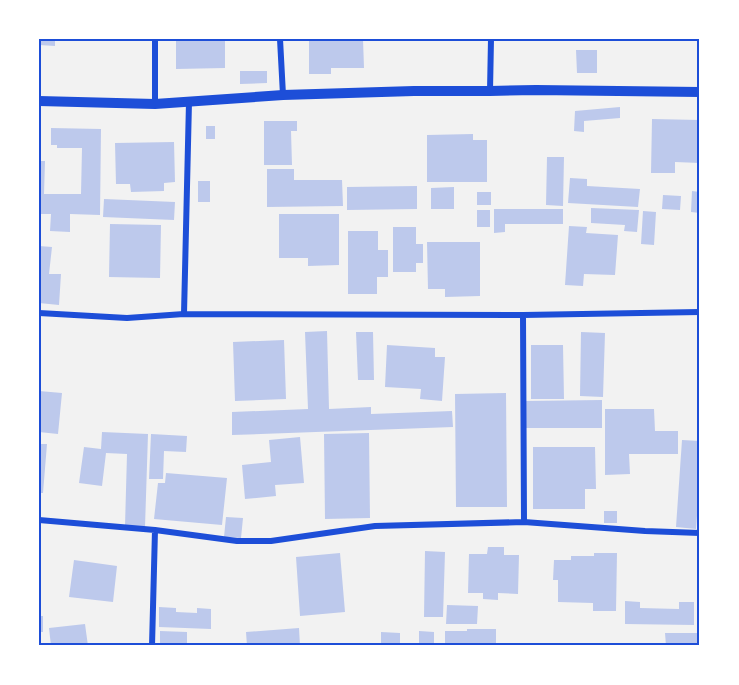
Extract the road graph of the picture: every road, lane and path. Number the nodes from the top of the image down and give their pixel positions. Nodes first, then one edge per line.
1 (154, 39) edge
2 (280, 39) edge
3 (490, 39) edge
4 (490, 91) junction
5 (700, 92) edge
6 (283, 95) junction
7 (39, 101) edge
8 (189, 102) junction
9 (155, 104) junction
10 (700, 312) edge
11 (39, 313) edge
12 (184, 314) junction
13 (523, 315) junction
14 (39, 520) edge
15 (524, 522) junction
16 (154, 530) junction
17 (700, 533) edge
18 (152, 646) edge

1 - 9 street
2 - 6 street
3 - 4 street
4 - 5 street
4 - 6 street
6 - 8 street
7 - 9 street
8 - 9 street
8 - 12 street
10 - 13 street
11 - 12 street
12 - 13 street
13 - 15 street
14 - 16 street
15 - 16 street
15 - 17 street
16 - 18 street

